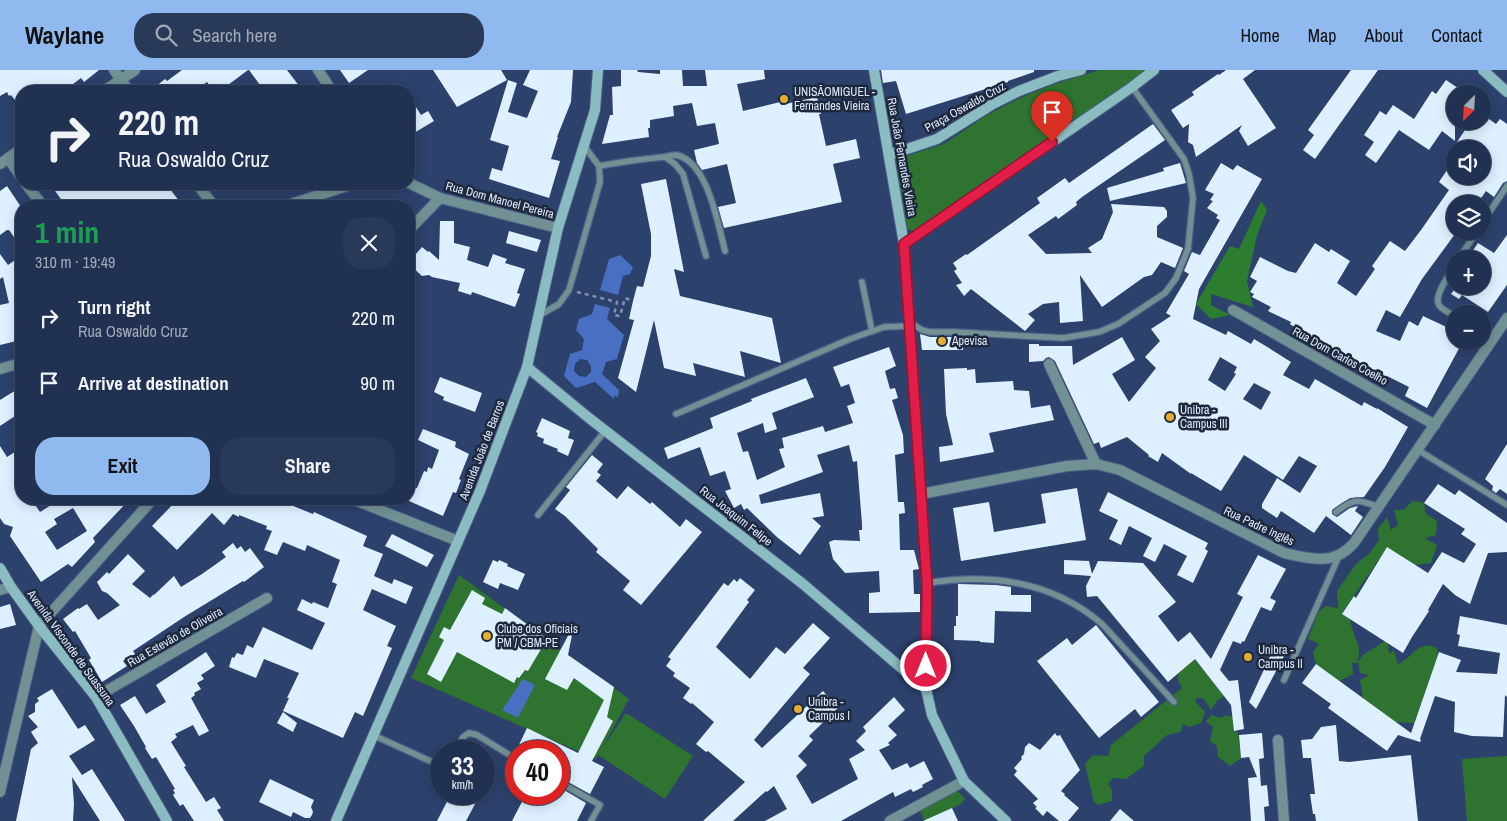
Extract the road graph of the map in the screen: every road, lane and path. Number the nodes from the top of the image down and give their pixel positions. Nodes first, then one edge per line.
1 (114, 70) edge
2 (135, 70) edge
3 (318, 70) edge
4 (598, 70) edge
5 (874, 70) edge
6 (1081, 70) edge
7 (1154, 70) edge
8 (1483, 70) edge
9 (121, 80) junction
10 (113, 85) edge
11 (125, 85) edge
12 (328, 85) edge
13 (1132, 87) junction
14 (1507, 92) edge
15 (585, 147) junction
16 (15, 153) edge
17 (890, 155) junction
18 (665, 157) junction
19 (4, 161) edge
20 (599, 166) junction
21 (15, 171) edge
22 (415, 186) edge
23 (1507, 186) edge
24 (31, 190) edge
25 (202, 190) edge
26 (332, 190) edge
27 (440, 198) junction
28 (38, 200) edge
29 (209, 200) edge
30 (303, 200) edge
31 (1491, 210) edge
32 (415, 224) edge
33 (558, 228) junction
34 (904, 244) junction
35 (725, 251) dead end
36 (706, 256) dead end
37 (1446, 280) edge
38 (862, 282) dead end
39 (569, 290) junction
40 (633, 301) dead end
41 (1232, 310) dead end
42 (1446, 311) edge
43 (540, 315) junction
44 (1507, 318) edge
45 (909, 326) junction
46 (872, 331) junction
47 (1493, 339) joint
48 (15, 364) edge
49 (1049, 364) dead end
50 (527, 367) junction
51 (0, 369) edge
52 (676, 414) dead end
53 (1435, 424) junction
54 (605, 431) junction
55 (1418, 450) junction
56 (1096, 464) junction
57 (921, 494) junction
58 (148, 505) edge
59 (367, 505) edge
60 (1507, 505) edge
61 (1378, 507) junction
62 (1336, 512) dead end
63 (538, 516) dead end
64 (458, 541) junction
65 (1339, 556) junction
66 (0, 568) edge
67 (927, 583) junction
68 (11, 587) junction
69 (0, 590) edge
70 (267, 598) dead end
71 (39, 626) junction
72 (1284, 680) dead end
73 (926, 689) junction
74 (96, 697) junction
75 (1174, 702) dead end
76 (373, 735) junction
77 (462, 740) edge
78 (485, 740) edge
79 (1278, 740) dead end
80 (430, 761) edge
81 (964, 782) junction
82 (570, 788) edge
83 (0, 792) edge
84 (167, 821) edge
85 (336, 821) edge
86 (591, 821) edge
87 (890, 821) edge
88 (1006, 821) edge
89 (1284, 821) edge

1 - 9 street
2 - 9 street
3 - 12 street
4 - 15 main road, Avenida João de Barros
5 - 17 main road, Rua João Fernandes Vieira
6 - 17 main road, Praça Oswaldo Cruz
7 - 13 main road
8 - 14 main road
9 - 10 street
9 - 11 street
13 - 34 main road
13 - 45 lane
15 - 20 lane
15 - 33 main road, Avenida João de Barros
16 - 19 street
17 - 34 main road, Rua João Fernandes Vieira
18 - 20 lane
18 - 35 lane
18 - 36 lane
19 - 21 street
20 - 39 lane
22 - 27 street, Rua Dom Manoel Pereira
23 - 31 lane
24 - 28 street
25 - 29 street
26 - 30 street
27 - 32 street
27 - 33 street, Rua Dom Manoel Pereira
33 - 43 main road, Avenida João de Barros
34 - 45 main road, Rua João Fernandes Vieira
37 - 42 lane
38 - 46 lane
39 - 40 path
39 - 43 lane
41 - 53 street, Rua Dom Carlos Coelho
43 - 50 main road, Avenida João de Barros
44 - 47 street
45 - 46 lane
45 - 57 main road, Rua João Fernandes Vieira
46 - 52 lane
47 - 53 street
48 - 51 street
49 - 56 street
50 - 54 main road, Rua Joaquim Felipe
50 - 64 main road, Avenida João de Barros
53 - 55 street
54 - 63 lane
54 - 73 main road, Rua Joaquim Felipe
55 - 60 lane
55 - 61 street
56 - 57 street, Rua Padre Inglês
56 - 65 street, Rua Padre Inglês
57 - 67 main road, Rua João Fernandes Vieira
58 - 71 street
59 - 64 street
61 - 62 lane
61 - 65 street
64 - 76 main road, Avenida João de Barros
65 - 72 lane
66 - 68 main road, Avenida Visconde de Suassuna
67 - 73 main road, Rua João Fernandes Vieira
67 - 75 lane
68 - 69 street
68 - 71 main road, Avenida Visconde de Suassuna
70 - 74 street, Rua Estevão de Oliveira
71 - 74 main road, Avenida Visconde de Suassuna
71 - 83 street
73 - 81 main road, Rua João Fernandes Vieira
74 - 84 main road, Avenida Visconde de Suassuna
76 - 80 lane
76 - 85 main road, Avenida João de Barros
77 - 78 lane
79 - 89 street
81 - 87 street
81 - 88 main road, Rua João Fernandes Vieira
82 - 86 lane

